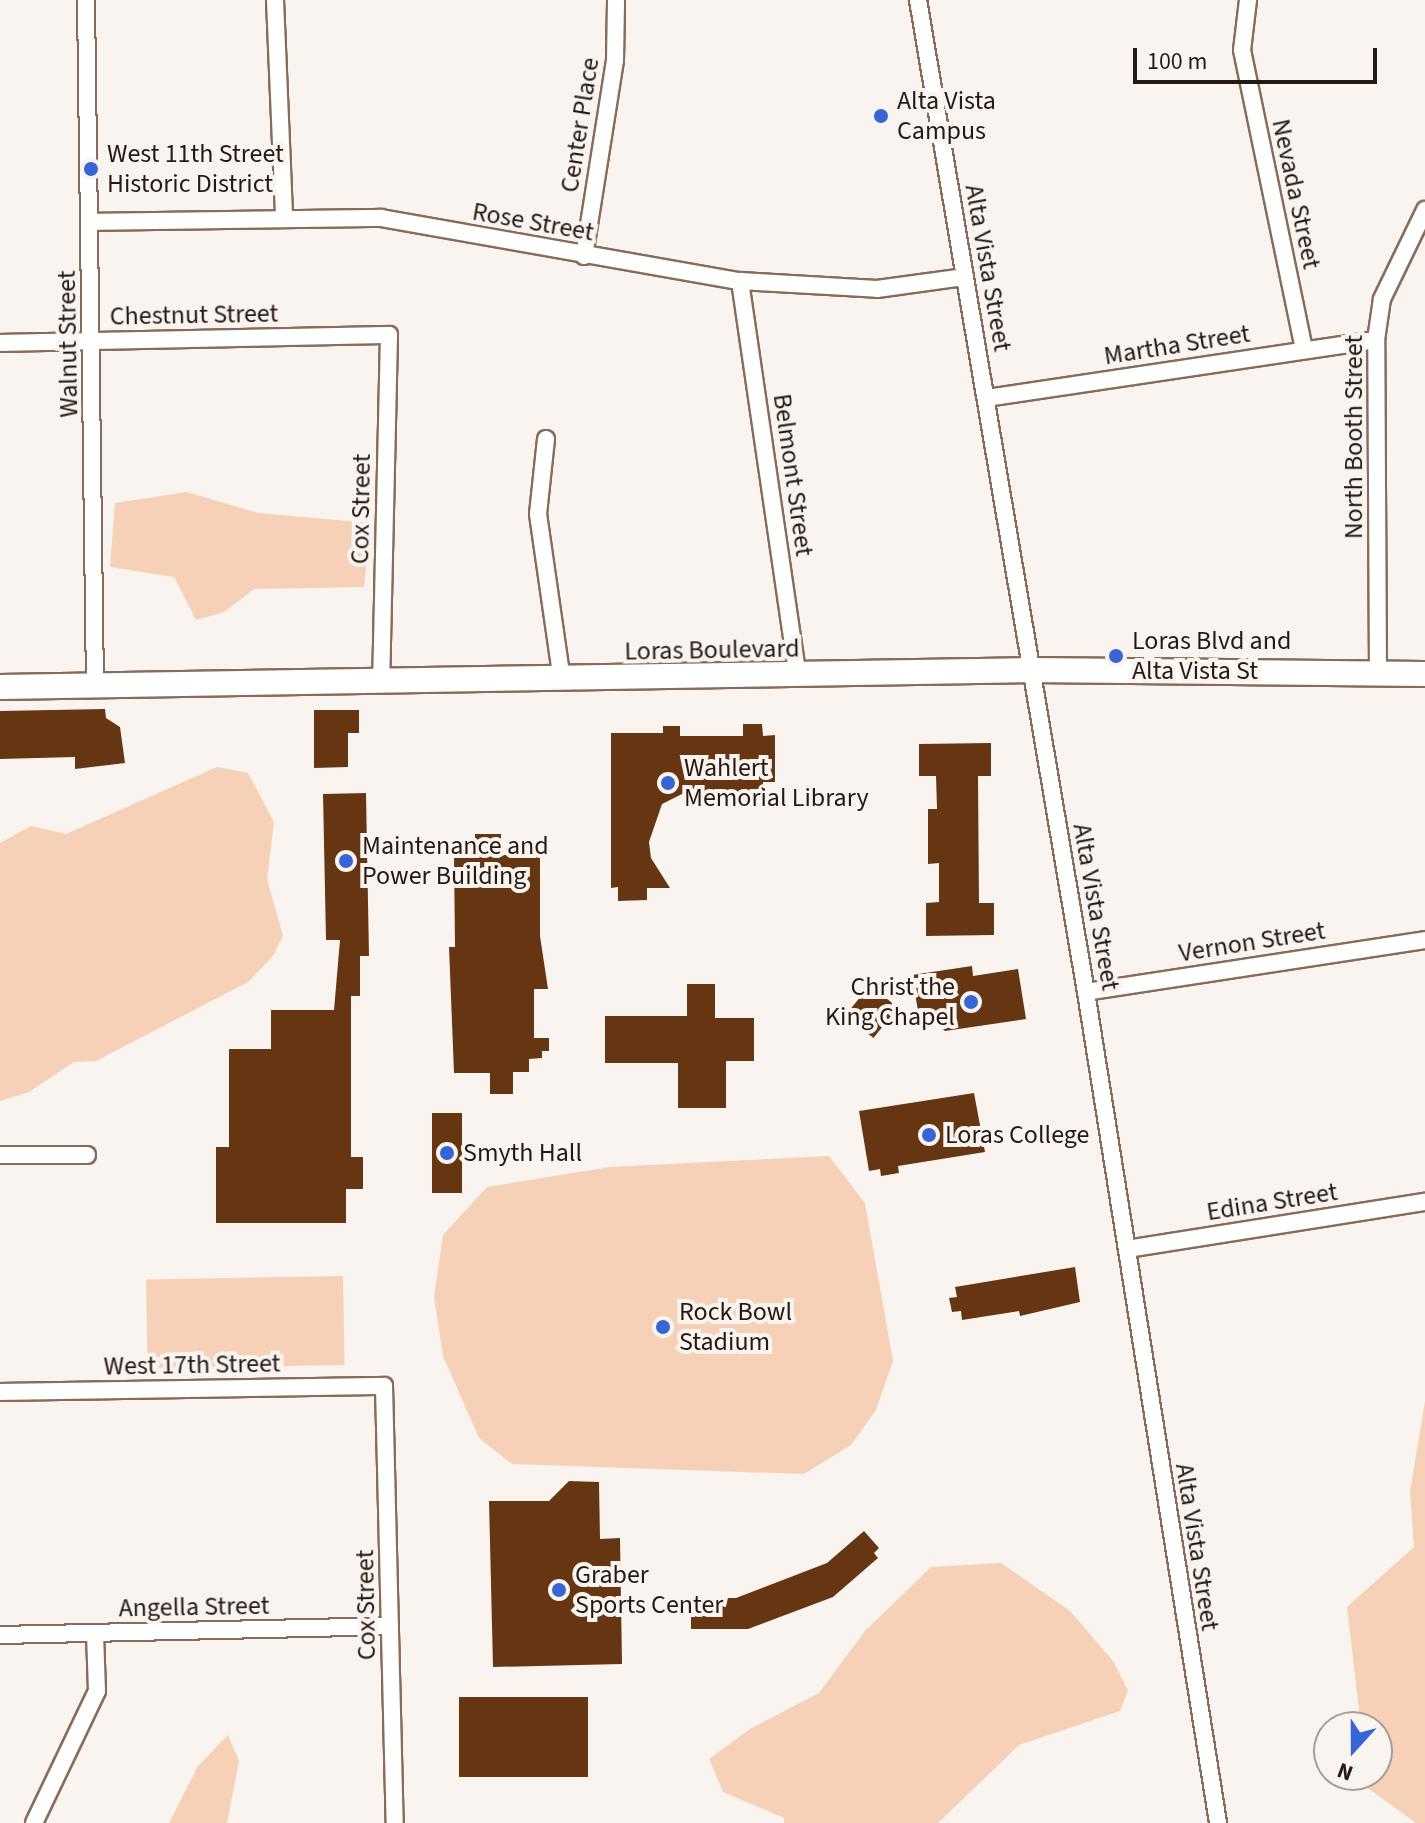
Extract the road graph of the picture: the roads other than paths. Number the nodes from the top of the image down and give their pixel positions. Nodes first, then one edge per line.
1 (86, 0) edge
2 (275, 0) edge
3 (616, 0) edge
4 (918, 0) edge
5 (1248, 0) edge
6 (1425, 210) edge
7 (284, 217) junction
8 (91, 222) junction
9 (584, 256) junction
10 (965, 277) junction
11 (740, 281) junction
12 (389, 335) joint
13 (1376, 340) junction
14 (92, 341) junction
15 (0, 343) edge
16 (1304, 350) junction
17 (987, 398) junction
18 (546, 439) dead end
19 (1032, 670) junction
20 (1378, 674) junction
21 (1425, 674) edge
22 (798, 677) junction
23 (562, 680) junction
24 (381, 683) junction
25 (0, 687) edge
26 (95, 687) junction
27 (1425, 940) edge
28 (1086, 992) junction
29 (0, 1155) edge
30 (87, 1155) dead end
31 (1425, 1202) edge
32 (1127, 1249) junction
33 (384, 1386) joint
34 (0, 1392) edge
35 (390, 1626) junction
36 (95, 1633) junction
37 (0, 1635) edge
38 (34, 1823) edge
39 (395, 1823) edge
40 (1218, 1823) edge

1 - 8 street, Walnut Street
2 - 7 street
3 - 9 street, Center Place
4 - 10 street, Alta Vista Street
5 - 16 street, Nevada Street
6 - 13 street, North Booth Street
7 - 8 street, Rose Street
7 - 9 street, Rose Street
8 - 14 street, Walnut Street
9 - 11 street, Rose Street
10 - 11 street, Rose Street
10 - 17 street, Alta Vista Street
11 - 22 street, Belmont Street
12 - 14 street, Chestnut Street
12 - 24 street, Cox Street
13 - 16 street, Martha Street
13 - 20 street, North Booth Street
14 - 15 street, Chestnut Street
14 - 26 street, Walnut Street
16 - 17 street, Martha Street
17 - 19 street, Alta Vista Street
18 - 23 street
19 - 20 main road, Loras Boulevard
19 - 22 main road, Loras Boulevard
19 - 28 street, Alta Vista Street
20 - 21 main road, Loras Boulevard
22 - 23 main road, Loras Boulevard
23 - 24 main road, Loras Boulevard
24 - 26 main road, Loras Boulevard
25 - 26 main road, Loras Boulevard
27 - 28 street, Vernon Street
28 - 32 street, Alta Vista Street
29 - 30 street
31 - 32 street, Edina Street
32 - 40 street, Alta Vista Street
33 - 34 street, West 17th Street
33 - 35 street, Cox Street
35 - 36 street, Angella Street
35 - 39 street, Cox Street
36 - 37 street, Angella Street
36 - 38 street

